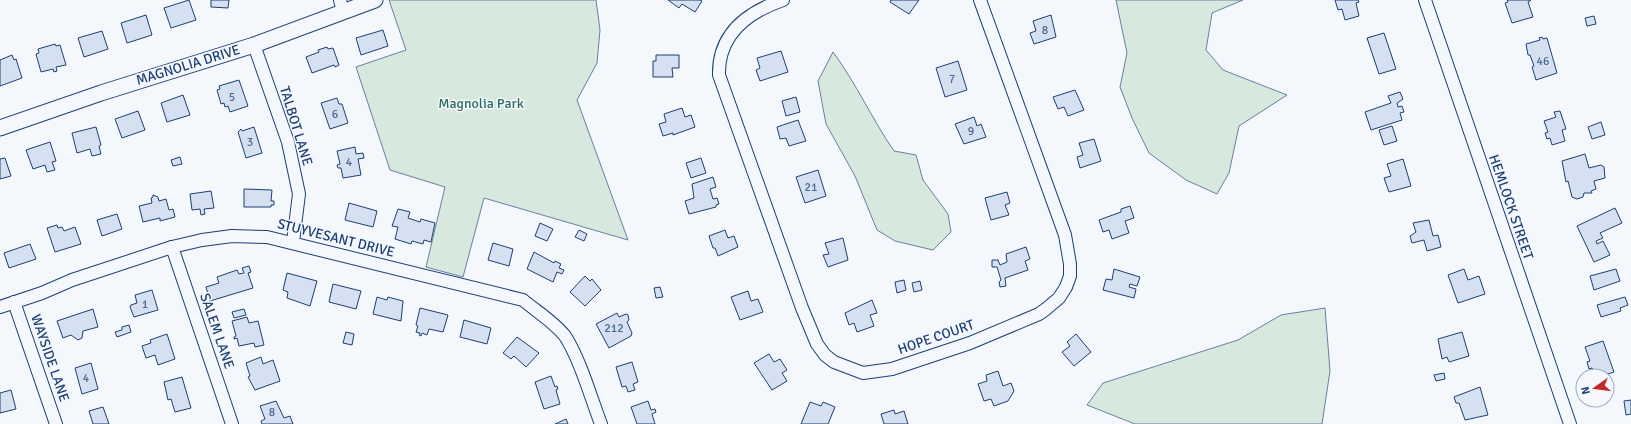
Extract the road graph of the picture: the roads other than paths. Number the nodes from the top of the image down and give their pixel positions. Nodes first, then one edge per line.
1 (375, 0) edge
2 (783, 0) edge
3 (980, 0) edge
4 (1425, 0) edge
5 (341, 6) edge
6 (254, 45) junction
7 (0, 128) edge
8 (293, 242) junction
9 (172, 247) junction
10 (14, 302) junction
11 (0, 307) edge
12 (56, 424) edge
13 (232, 424) edge
14 (601, 424) edge
15 (1570, 424) edge

1 - 5 street, MAGNOLIA DRIVE
2 - 3 street, HOPE COURT
4 - 15 street, HEMLOCK STREET
5 - 6 street, MAGNOLIA DRIVE
6 - 7 street, MAGNOLIA DRIVE
6 - 8 street, TALBOT LANE
8 - 9 street, STUYVESANT DRIVE
8 - 14 street, STUYVESANT DRIVE
9 - 10 street, STUYVESANT DRIVE
9 - 13 street, SALEM LANE
10 - 11 street, STUYVESANT DRIVE
10 - 12 street, WAYSIDE LANE

